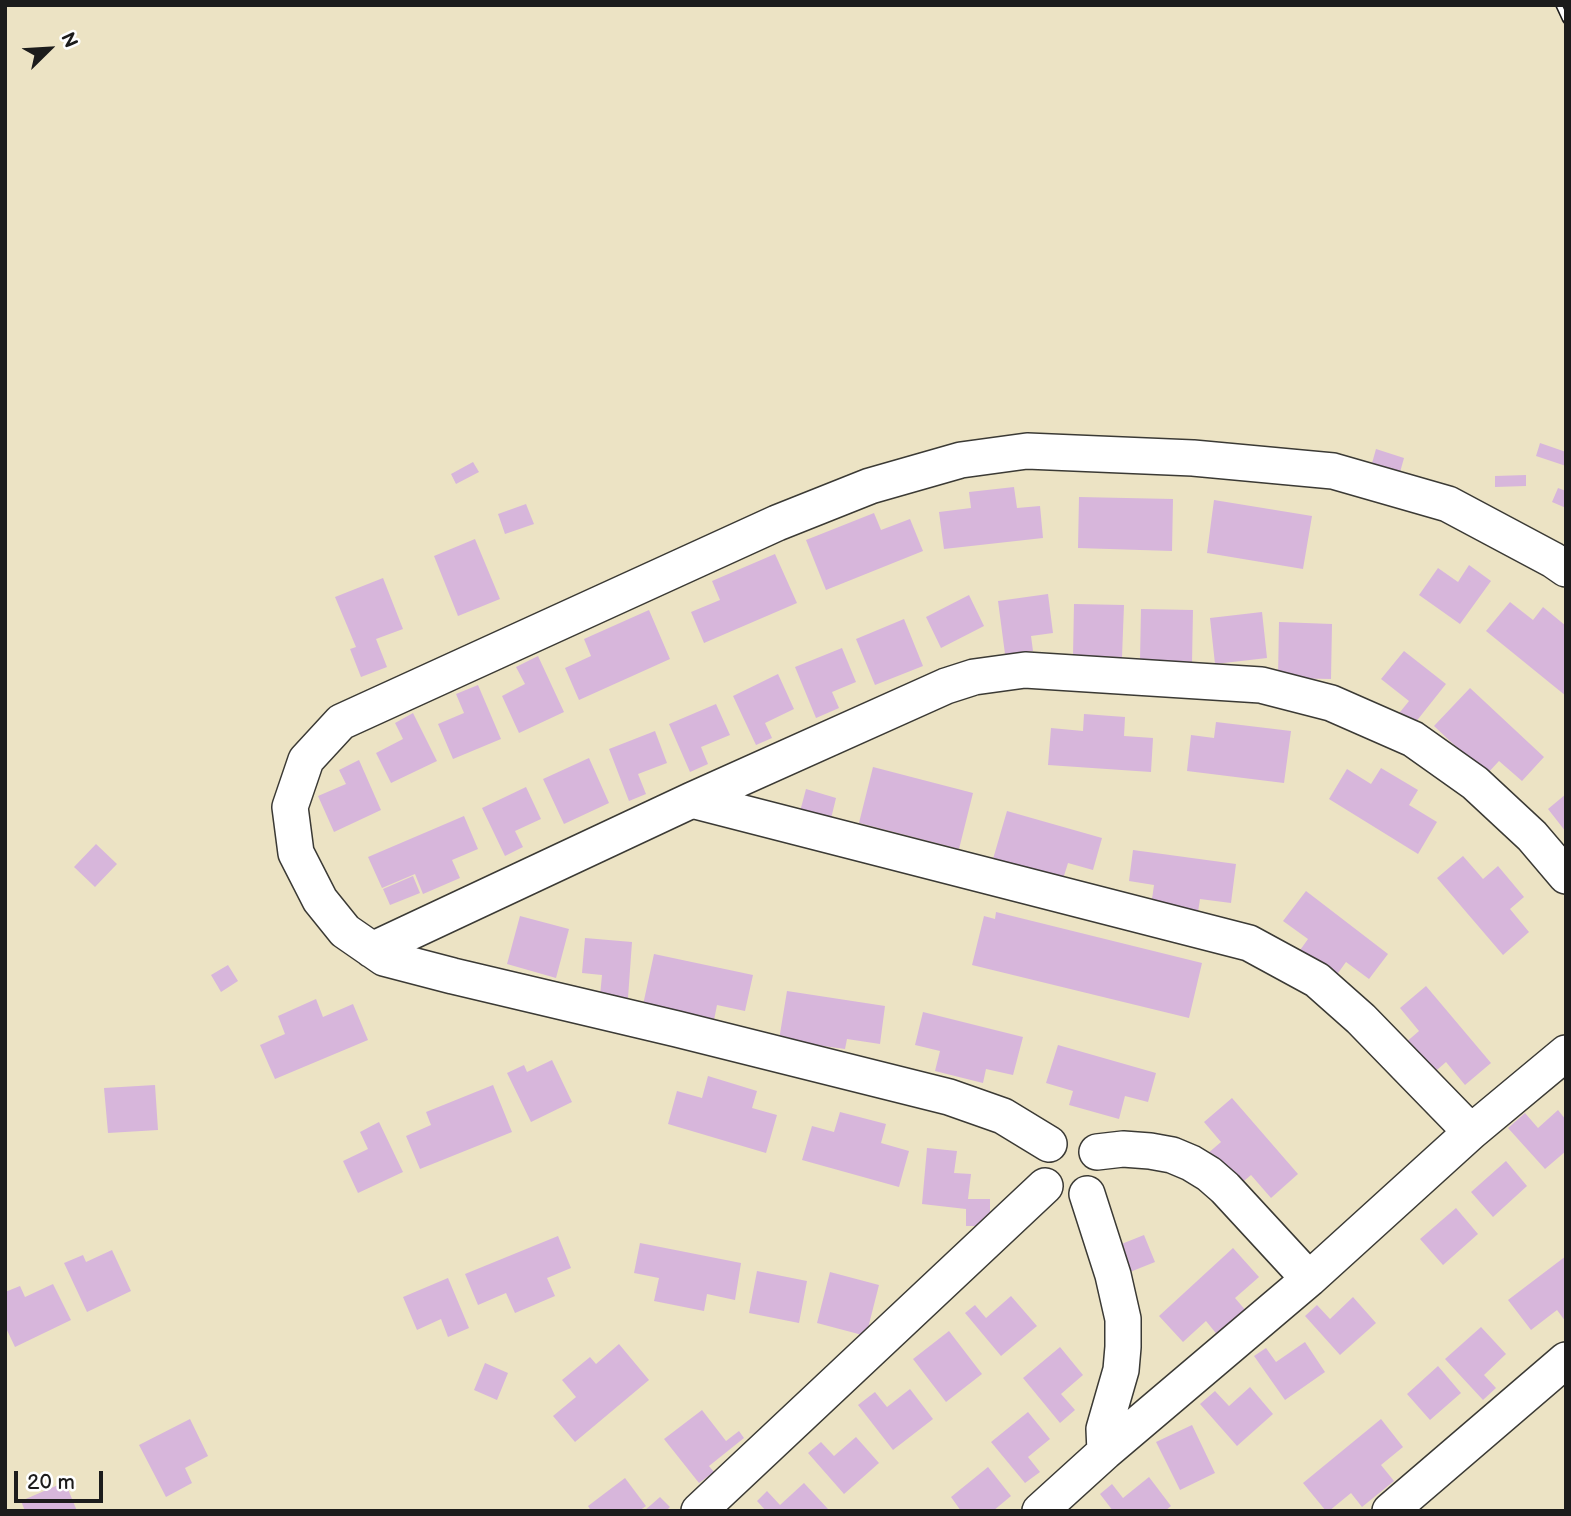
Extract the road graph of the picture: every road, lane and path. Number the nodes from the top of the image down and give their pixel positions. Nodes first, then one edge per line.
1 (1566, 569) edge
2 (692, 800) junction
3 (1566, 876) edge
4 (372, 950) junction
5 (1566, 1053) edge
6 (1471, 1132) junction
7 (1049, 1144) junction
8 (1097, 1152) junction
9 (1045, 1186) junction
10 (1087, 1194) junction
11 (1309, 1279) junction
12 (1566, 1360) edge
13 (1105, 1452) junction
14 (699, 1511) edge
15 (1040, 1511) edge
16 (1390, 1511) edge

1 - 4 street
2 - 3 street
2 - 4 street
2 - 6 street
4 - 7 street
5 - 6 street
6 - 11 street
7 - 8 street
7 - 9 street
8 - 10 street
8 - 11 street
9 - 10 street
9 - 14 street
10 - 13 street
11 - 13 street
12 - 16 street
13 - 15 street

